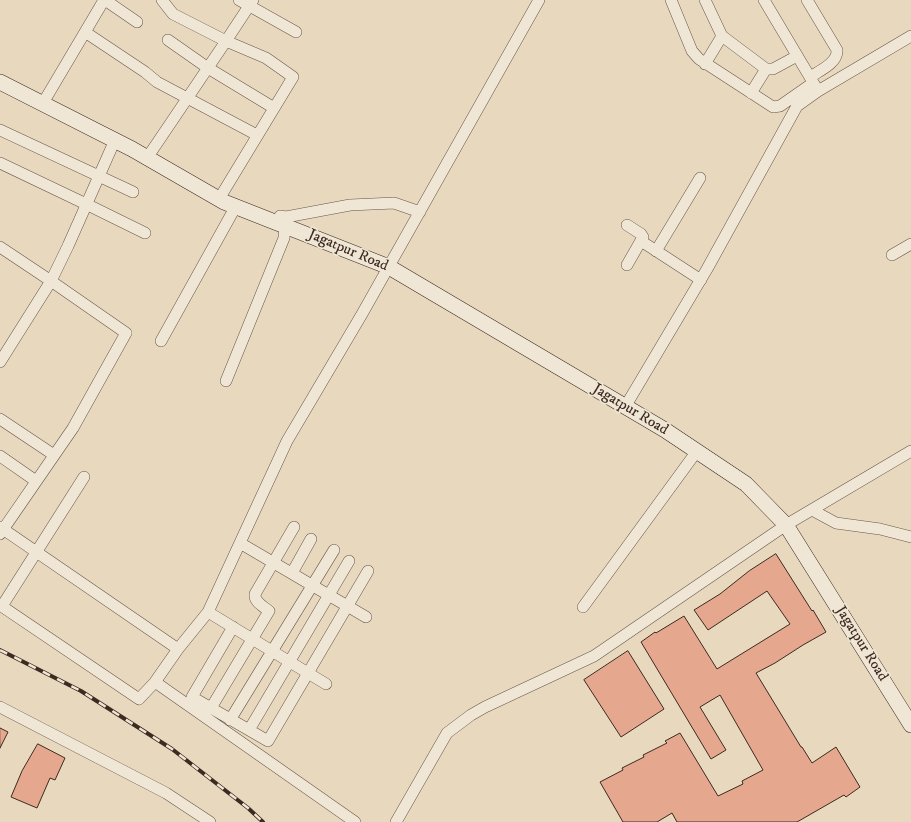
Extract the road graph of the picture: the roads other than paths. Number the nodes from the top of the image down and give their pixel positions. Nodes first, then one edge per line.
1 (104, 0) edge
2 (162, 0) edge
3 (539, 0) edge
4 (671, 0) edge
5 (704, 0) edge
6 (764, 0) edge
7 (806, 0) edge
8 (247, 2) edge
9 (137, 22) dead end
10 (85, 32) junction
11 (296, 32) dead end
12 (722, 36) junction
13 (911, 36) edge
14 (168, 40) dead end
15 (226, 41) junction
16 (797, 56) junction
17 (705, 64) junction
18 (208, 68) junction
19 (766, 69) junction
20 (814, 84) junction
21 (1, 85) edge
22 (751, 93) junction
23 (187, 99) junction
24 (43, 104) junction
25 (274, 108) junction
26 (0, 130) edge
27 (257, 136) junction
28 (115, 140) junction
29 (147, 158) junction
30 (0, 163) edge
31 (100, 176) junction
32 (700, 178) dead end
33 (133, 192) dead end
34 (219, 199) junction
35 (86, 204) junction
36 (242, 209) junction
37 (420, 212) junction
38 (286, 221) junction
39 (627, 225) dead end
40 (144, 233) dead end
41 (640, 241) junction
42 (911, 244) edge
43 (0, 247) edge
44 (656, 251) junction
45 (892, 255) dead end
46 (627, 266) dead end
47 (389, 267) junction
48 (701, 280) junction
49 (51, 281) junction
50 (161, 341) dead end
51 (0, 362) edge
52 (226, 381) dead end
53 (625, 407) junction
54 (0, 420) edge
55 (697, 451) junction
56 (911, 451) edge
57 (54, 455) junction
58 (0, 456) edge
59 (84, 477) dead end
60 (36, 481) junction
61 (812, 510) junction
62 (786, 525) junction
63 (294, 527) dead end
64 (1, 530) edge
65 (911, 537) edge
66 (311, 539) dead end
67 (240, 543) junction
68 (334, 550) dead end
69 (37, 552) junction
70 (349, 561) dead end
71 (273, 563) junction
72 (368, 572) dead end
73 (292, 573) junction
74 (312, 586) junction
75 (329, 595) junction
76 (1, 606) edge
77 (348, 606) junction
78 (583, 608) dead end
79 (208, 612) junction
80 (366, 617) dead end
81 (233, 627) junction
82 (252, 639) junction
83 (178, 649) junction
84 (272, 651) junction
85 (290, 662) junction
86 (308, 673) junction
87 (155, 682) junction
88 (326, 684) dead end
89 (0, 707) edge
90 (211, 708) junction
91 (230, 720) junction
92 (911, 725) edge
93 (249, 730) junction
94 (210, 822) edge
95 (355, 822) edge
96 (396, 822) edge

1 - 9 street
1 - 10 street
2 - 15 street
3 - 37 street
4 - 17 street
5 - 12 street
6 - 16 street
7 - 20 street
8 - 11 street
8 - 15 street
10 - 23 street
10 - 24 street
12 - 17 street
12 - 19 street
13 - 20 street
14 - 18 street
15 - 18 street
15 - 25 street
16 - 19 street
16 - 20 street
17 - 22 street
18 - 23 street
18 - 25 street
19 - 22 street
20 - 22 street
20 - 48 street
21 - 24 street, Jagatpur Road
23 - 27 street
23 - 29 street
24 - 28 street, Jagatpur Road
25 - 27 street
26 - 31 street
27 - 34 street
28 - 29 street, Jagatpur Road
28 - 31 street
29 - 34 street, Jagatpur Road
30 - 35 street
31 - 33 street
31 - 35 street
32 - 44 street
34 - 36 street, Jagatpur Road
35 - 40 street
35 - 49 street
36 - 38 street, Jagatpur Road
36 - 50 street
37 - 38 street, Jagatpur Road
37 - 47 street
38 - 47 street, Jagatpur Road
38 - 52 street
39 - 41 street
41 - 44 street
41 - 46 street
42 - 45 street
43 - 49 street
44 - 48 street
47 - 53 street, Jagatpur Road
47 - 67 street
48 - 53 street
49 - 51 street
49 - 57 street
53 - 55 street, Jagatpur Road
54 - 57 street
55 - 62 street, Jagatpur Road
55 - 78 street
56 - 61 street
57 - 60 street
58 - 60 street
59 - 69 street
60 - 64 street
61 - 62 street
61 - 65 street
62 - 92 street, Jagatpur Road
62 - 96 street
63 - 71 street
64 - 69 street
66 - 73 street
67 - 71 street
67 - 79 street
68 - 74 street
69 - 76 street
69 - 83 street
70 - 75 street
71 - 73 street
71 - 82 street
72 - 77 street
73 - 74 street
74 - 75 street
74 - 84 street
75 - 77 street
75 - 85 street
76 - 87 street
77 - 80 street
77 - 86 street
79 - 81 street
79 - 83 street
81 - 82 street
81 - 90 street
82 - 84 street
82 - 90 street
83 - 87 street
84 - 85 street
84 - 91 street
85 - 86 street
85 - 93 street
86 - 88 street
86 - 93 street
87 - 95 street
89 - 94 street
90 - 91 street
91 - 93 street

